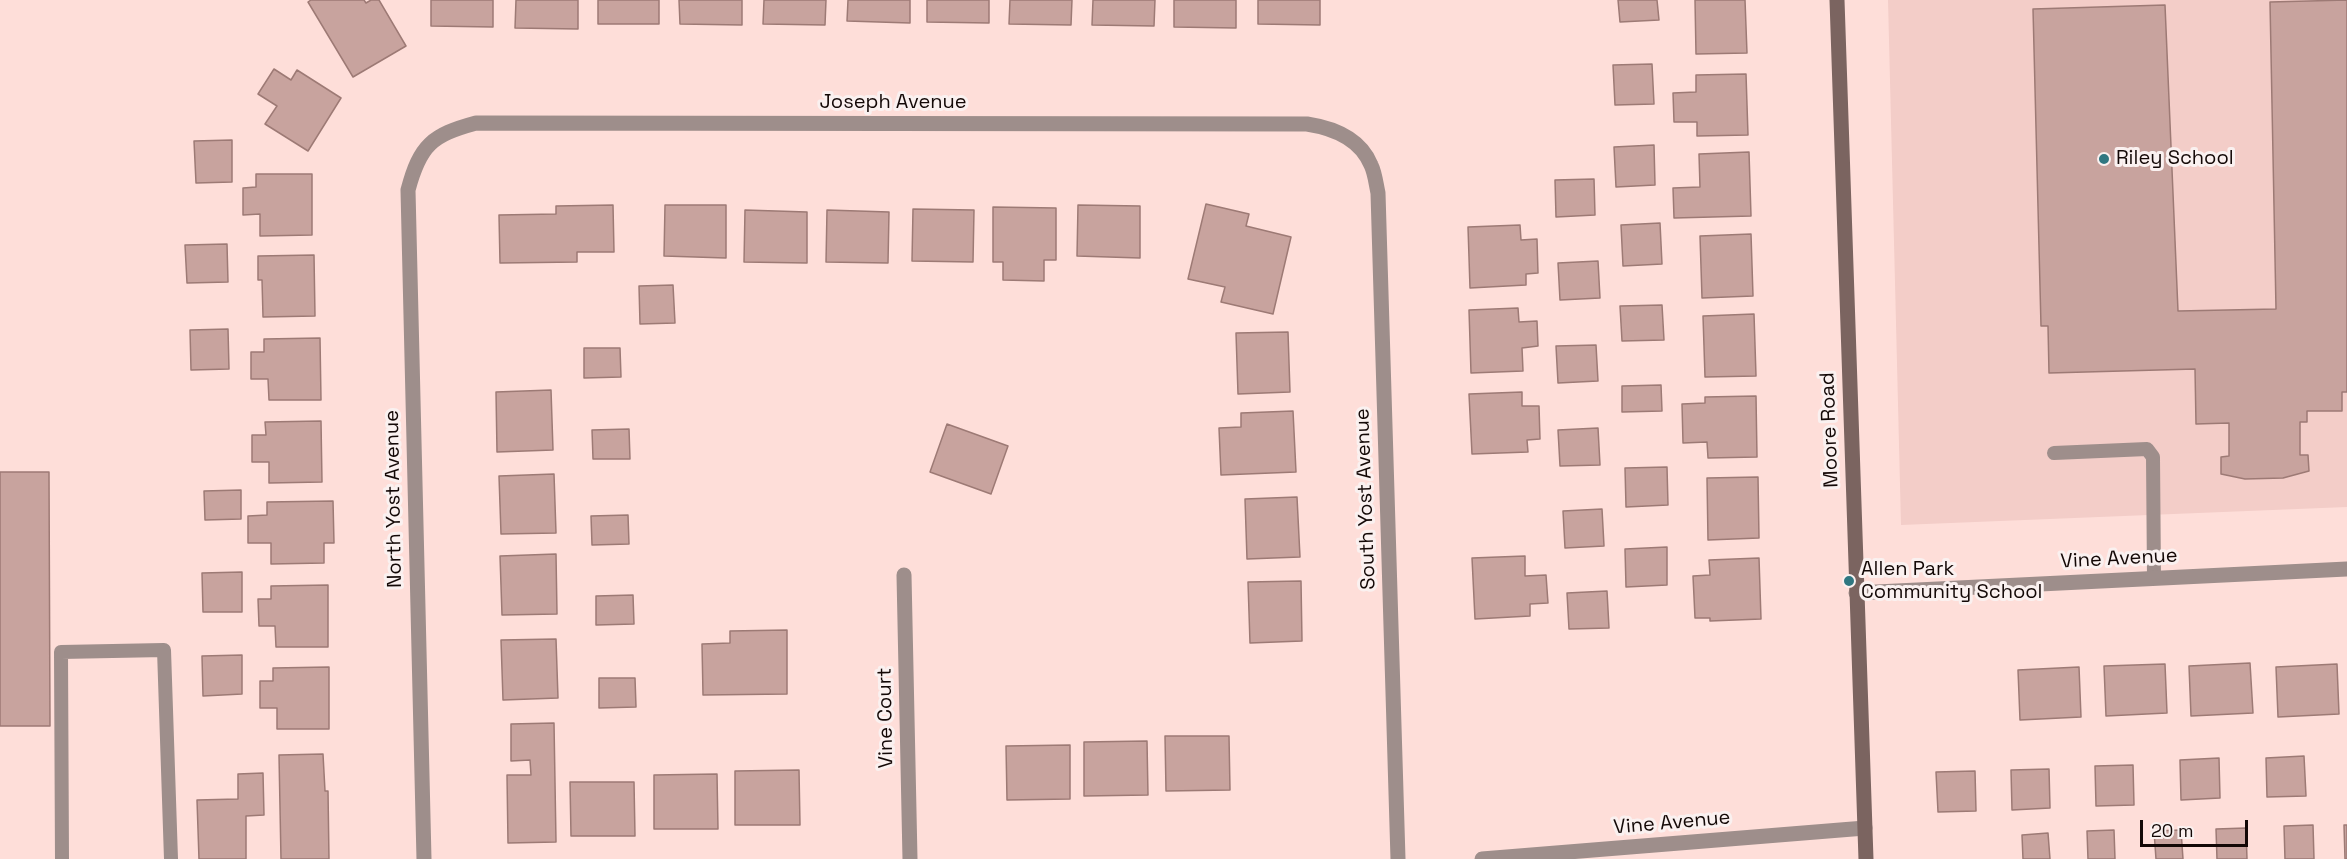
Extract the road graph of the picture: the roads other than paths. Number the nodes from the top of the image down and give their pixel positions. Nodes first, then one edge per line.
1 (1837, 0) edge
2 (430, 144) joint
3 (1356, 144) joint
4 (2054, 453) dead end
5 (2347, 568) edge
6 (904, 575) dead end
7 (2154, 578) junction
8 (1856, 593) junction
9 (1865, 828) junction
10 (62, 859) edge
11 (171, 859) edge
12 (424, 859) edge
13 (910, 859) edge
14 (1398, 859) edge
15 (1482, 859) edge
16 (1866, 859) edge

1 - 8 street, Moore Road
2 - 3 street, Joseph Avenue
2 - 12 street, North Yost Avenue
3 - 14 street, South Yost Avenue
4 - 7 lane
5 - 7 street, Vine Avenue
6 - 13 street, Vine Court
7 - 8 street, Vine Avenue
8 - 9 street, Moore Road
9 - 15 street, Vine Avenue
9 - 16 street, Moore Road
10 - 11 lane

